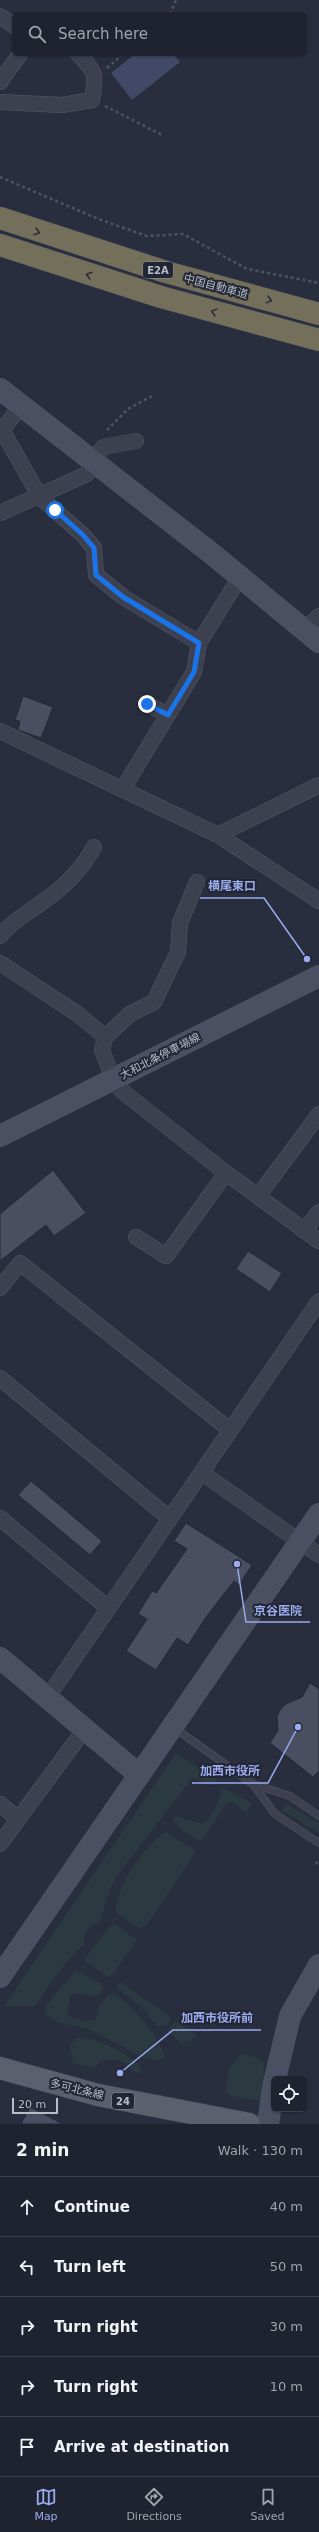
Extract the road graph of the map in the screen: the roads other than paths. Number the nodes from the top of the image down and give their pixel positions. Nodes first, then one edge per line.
1 (0, 16) edge
2 (12, 25) edge
3 (19, 56) edge
4 (80, 56) edge
5 (0, 82) edge
6 (0, 102) edge
7 (0, 218) edge
8 (0, 245) edge
9 (319, 314) edge
10 (319, 340) edge
11 (0, 389) edge
12 (22, 405) junction
13 (136, 441) dead end
14 (99, 454) junction
15 (40, 497) junction
16 (0, 513) edge
17 (240, 577) junction
18 (314, 629) edge
19 (199, 643) junction
20 (147, 704) dead end
21 (168, 715) junction
22 (0, 731) edge
23 (126, 782) dead end
24 (319, 785) edge
25 (218, 836) junction
26 (94, 847) dead end
27 (197, 882) dead end
28 (319, 901) edge
29 (0, 936) edge
30 (0, 963) edge
31 (319, 976) edge
32 (105, 1037) junction
33 (113, 1079) junction
34 (319, 1114) edge
35 (0, 1136) edge
36 (226, 1172) junction
37 (259, 1195) junction
38 (319, 1212) edge
39 (304, 1230) junction
40 (136, 1237) dead end
41 (319, 1240) edge
42 (0, 1288) edge
43 (319, 1301) edge
44 (0, 1378) edge
45 (230, 1430) junction
46 (202, 1473) junction
47 (319, 1514) edge
48 (0, 1518) edge
49 (169, 1518) junction
50 (300, 1542) junction
51 (319, 1555) edge
52 (108, 1608) junction
53 (1, 1660) edge
54 (48, 1698) junction
55 (171, 1726) junction
56 (84, 1730) junction
57 (138, 1774) junction
58 (253, 1784) junction
59 (0, 1804) edge
60 (319, 1816) edge
61 (18, 1819) junction
62 (319, 1843) edge
63 (0, 1844) edge
64 (319, 1965) edge
65 (0, 1977) edge
66 (0, 2068) edge
67 (276, 2076) edge
68 (271, 2104) edge
69 (249, 2124) edge
70 (268, 2124) edge

1 - 2 street
3 - 5 street
4 - 6 street
7 -> 9 highway, 中国自動車道 / E2A
10 -> 8 highway, E2A
11 - 12 street
12 - 14 street
12 - 15 street
13 - 14 street
14 - 15 street
14 - 17 street
15 - 16 street
15 - 19 street
17 - 18 street
17 - 19 street
19 - 21 street
20 - 21 street
21 - 23 street
22 - 25 street
24 - 25 street
25 - 28 street
26 - 29 street
27 - 32 street
30 - 32 street
31 - 33 street, 大和北条停車場線
32 - 33 street
33 - 35 street, 大和北条停車場線
33 - 36 street
34 - 37 street
36 - 37 street
36 - 40 street
37 - 39 street
38 - 39 street
39 - 41 street
42 - 45 street
43 - 45 street
44 - 49 street
45 - 46 street
46 - 49 street
46 - 50 street
47 - 50 street
48 - 52 street
49 - 52 street
50 - 51 street
50 - 55 street
52 - 54 street
53 - 54 street
54 - 56 street
55 - 57 street
55 - 58 lane
56 - 57 street
56 - 61 street
57 - 65 street
58 - 60 lane
58 - 62 lane
59 - 61 street
61 - 63 street
64 - 67 street
66 - 69 main road, 多可北条線 / 24
68 - 70 street

